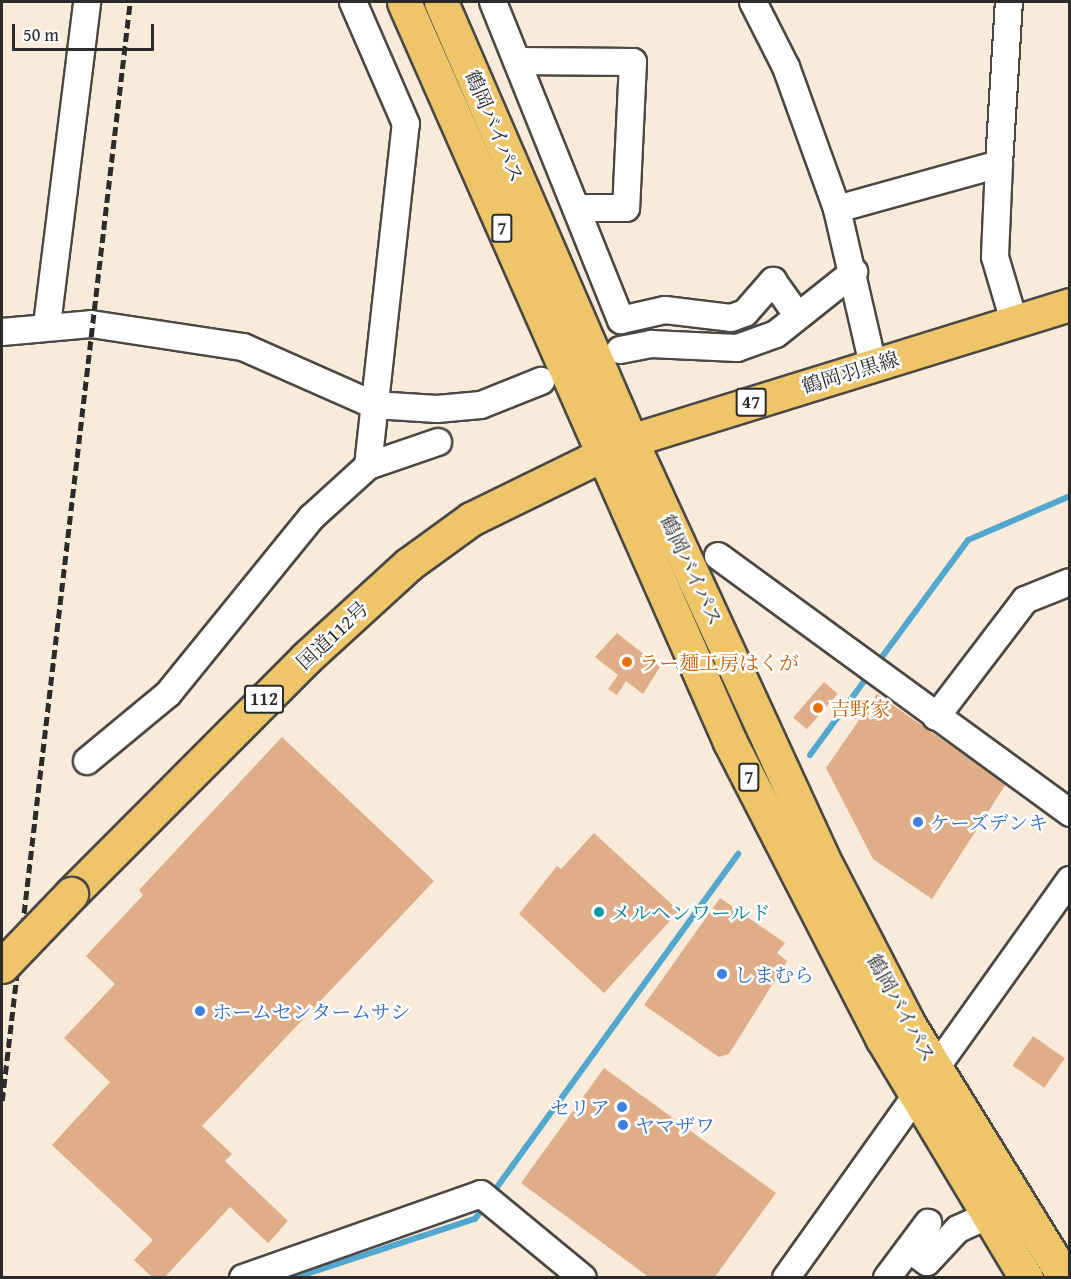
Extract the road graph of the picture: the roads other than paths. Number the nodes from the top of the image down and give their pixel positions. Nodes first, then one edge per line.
1 (87, 2) edge
2 (353, 2) edge
3 (404, 2) edge
4 (441, 2) edge
5 (493, 2) edge
6 (753, 2) edge
7 (1009, 2) edge
8 (517, 61) junction
9 (999, 164) junction
10 (576, 208) junction
11 (837, 209) junction
12 (854, 272) junction
13 (1070, 305) edge
14 (798, 316) junction
15 (1014, 321) junction
16 (47, 325) junction
17 (2, 332) edge
18 (620, 350) dead end
19 (873, 365) junction
20 (541, 381) dead end
21 (374, 405) junction
22 (631, 441) junction
23 (438, 442) dead end
24 (600, 454) junction
25 (368, 466) junction
26 (718, 556) dead end
27 (1070, 582) edge
28 (936, 717) junction
29 (87, 760) dead end
30 (1070, 813) edge
31 (1070, 880) edge
32 (2, 966) edge
33 (934, 1066) junction
34 (914, 1093) junction
35 (987, 1216) junction
36 (928, 1223) dead end
37 (909, 1249) junction
38 (243, 1278) edge
39 (583, 1278) edge
40 (786, 1278) edge
41 (888, 1278) edge
42 (1026, 1278) edge
43 (1065, 1278) edge

1 - 16 street
2 - 21 street
3 - 24 highway, 鶴岡バイパス / 7
4 - 22 highway, 鶴岡バイパス / 7
5 - 8 street
6 - 11 street
7 - 9 street
8 - 10 street
8 - 10 street
9 - 11 street
9 - 15 street
10 - 14 street
11 - 12 street
12 - 14 street
12 - 19 street
13 - 15 main road, 鶴岡羽黒線 / 47
14 - 18 street
15 - 19 main road, 鶴岡羽黒線 / 47
16 - 17 street
16 - 21 street
19 - 22 main road, 鶴岡羽黒線 / 47
20 - 21 street
21 - 25 street
22 - 24 highway, 国道112号 / 112
22 - 33 highway, 鶴岡バイパス / 7
23 - 25 street
24 - 32 highway, 国道112号 / 112, bridge
24 - 34 highway, 鶴岡バイパス / 7
25 - 29 street
26 - 28 street
27 - 28 street
28 - 30 street
31 - 33 street
33 - 34 street
33 - 43 highway, 鶴岡バイパス / 7
34 - 35 highway, 鶴岡バイパス / 7
34 - 40 street
35 - 37 street
35 - 42 highway, 鶴岡バイパス / 7
36 - 37 street
37 - 41 street
38 - 39 street

